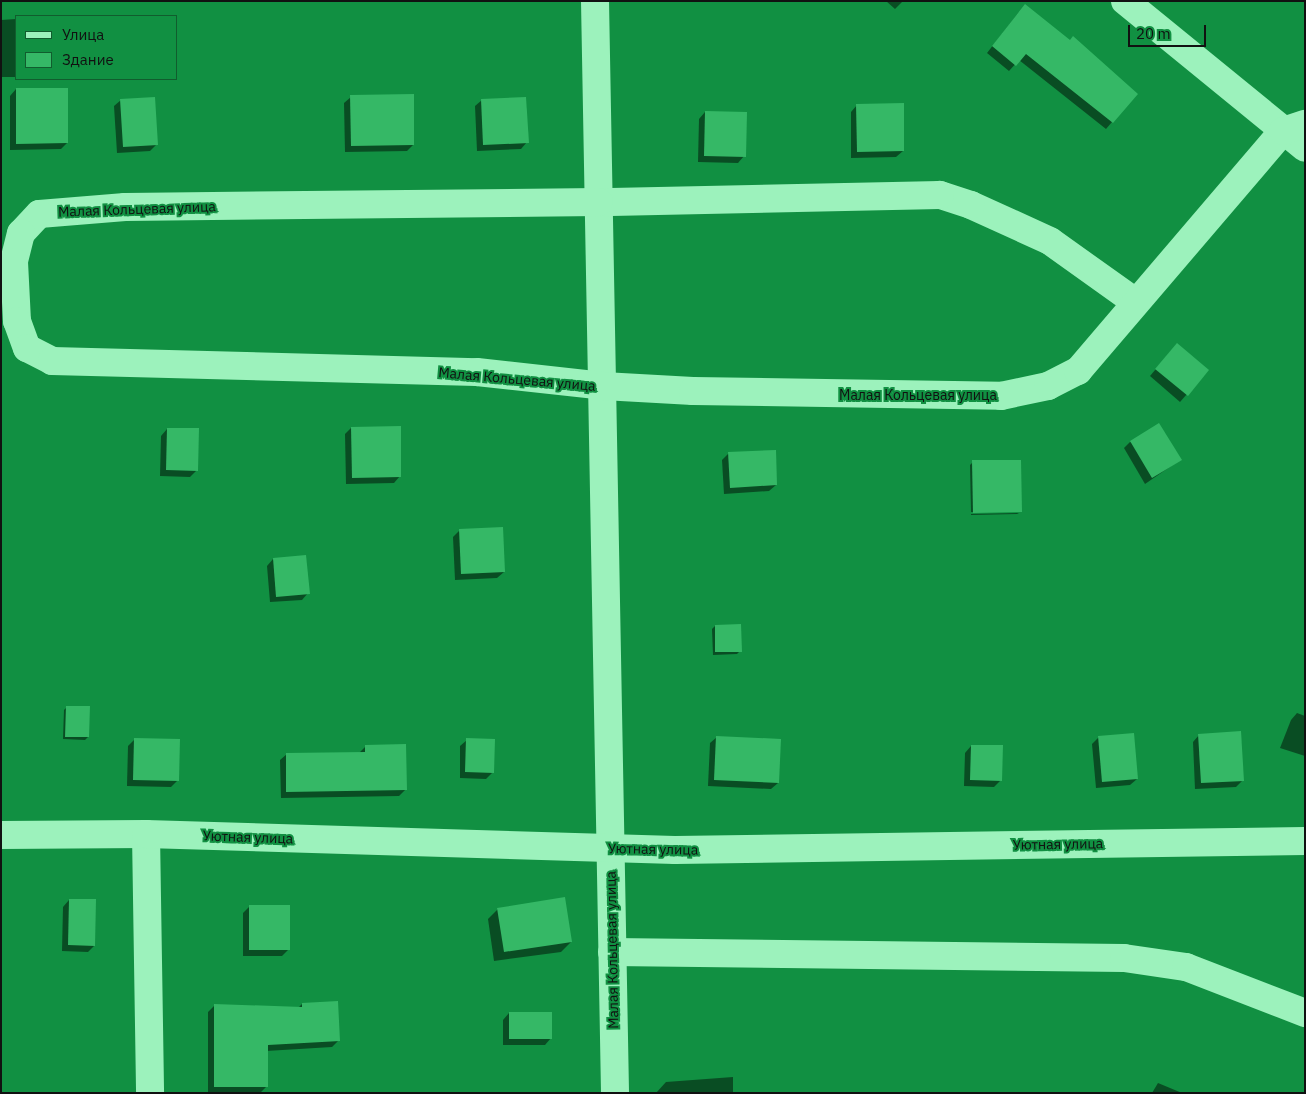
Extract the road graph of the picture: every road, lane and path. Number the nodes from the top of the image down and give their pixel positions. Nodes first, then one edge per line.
1 (595, 1) edge
2 (1125, 1) edge
3 (1294, 127) edge
4 (1305, 148) edge
5 (599, 202) junction
6 (1134, 301) junction
7 (603, 386) junction
8 (1, 834) edge
9 (146, 834) junction
10 (1305, 841) edge
11 (609, 848) junction
12 (612, 952) junction
13 (1305, 1012) edge
14 (150, 1093) edge
15 (615, 1093) edge

1 - 5 street, Малая Кольцевая улица
2 - 3 street
3 - 4 street
3 - 6 street, Малая Кольцевая улица
5 - 6 street, Малая Кольцевая улица
5 - 7 street, Малая Кольцевая улица
5 - 7 street, Малая Кольцевая улица
6 - 7 street, Малая Кольцевая улица
7 - 11 street, Малая Кольцевая улица
8 - 9 street, Уютная улица
9 - 11 street, Уютная улица
9 - 14 street
10 - 11 street, Уютная улица
11 - 12 street, Малая Кольцевая улица
12 - 13 street
12 - 15 street, Малая Кольцевая улица

